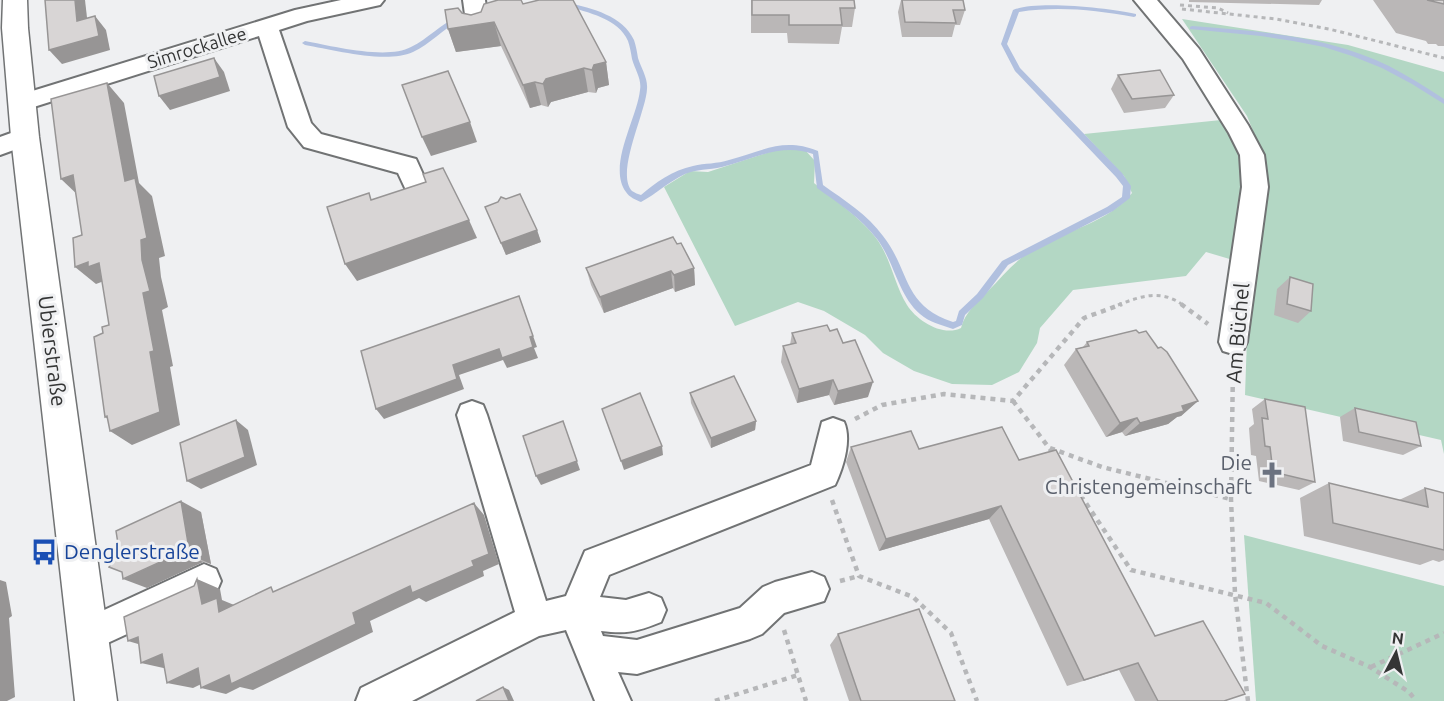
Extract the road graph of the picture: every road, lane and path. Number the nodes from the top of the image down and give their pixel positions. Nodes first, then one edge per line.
1 (15, 0) edge
2 (374, 0) edge
3 (474, 0) edge
4 (1146, 1) edge
5 (346, 3) edge
6 (1220, 13) dead end
7 (1232, 14) junction
8 (267, 27) junction
9 (478, 29) edge
10 (1444, 58) edge
11 (21, 103) junction
12 (12, 142) edge
13 (414, 181) dead end
14 (1233, 342) junction
15 (1013, 401) junction
16 (472, 415) dead end
17 (833, 432) joint
18 (1049, 448) junction
19 (1055, 457) edge
20 (824, 476) junction
21 (1074, 486) edge
22 (1231, 499) junction
23 (204, 581) dead end
24 (812, 589) dead end
25 (1235, 594) junction
26 (775, 599) junction
27 (577, 610) junction
28 (649, 610) dead end
29 (535, 620) junction
30 (1444, 633) edge
31 (88, 635) junction
32 (591, 652) junction
33 (1370, 667) junction
34 (798, 675) junction
35 (96, 701) edge
36 (374, 701) edge
37 (613, 701) edge
38 (716, 701) edge
39 (806, 701) edge
40 (977, 701) edge
41 (1248, 701) edge
42 (1416, 701) edge

1 - 11 main road, Ubierstraße
2 - 5 street, Simrockallee
3 - 9 street
4 - 7 path
4 - 14 street, Am Büchel
5 - 8 street, Simrockallee
6 - 7 path
7 - 10 path
8 - 11 street, Simrockallee
8 - 13 street
11 - 12 main road, Ubierstraße
12 - 31 main road, Ubierstraße
14 - 15 path
14 - 22 path, Am Büchel
15 - 17 path
15 - 18 path
16 - 29 street
17 - 20 street
18 - 19 path
18 - 22 path
20 - 27 street
20 - 40 path
21 - 25 path
22 - 25 path, Am Büchel
23 - 31 street
24 - 26 street
25 - 33 path
25 - 41 path, Am Büchel
26 - 32 street
26 - 34 path
27 - 28 street
27 - 29 street
27 - 32 street
29 - 36 street
30 - 33 path
31 - 35 main road, Ubierstraße
32 - 37 street
33 - 42 path
34 - 38 path
34 - 39 path

